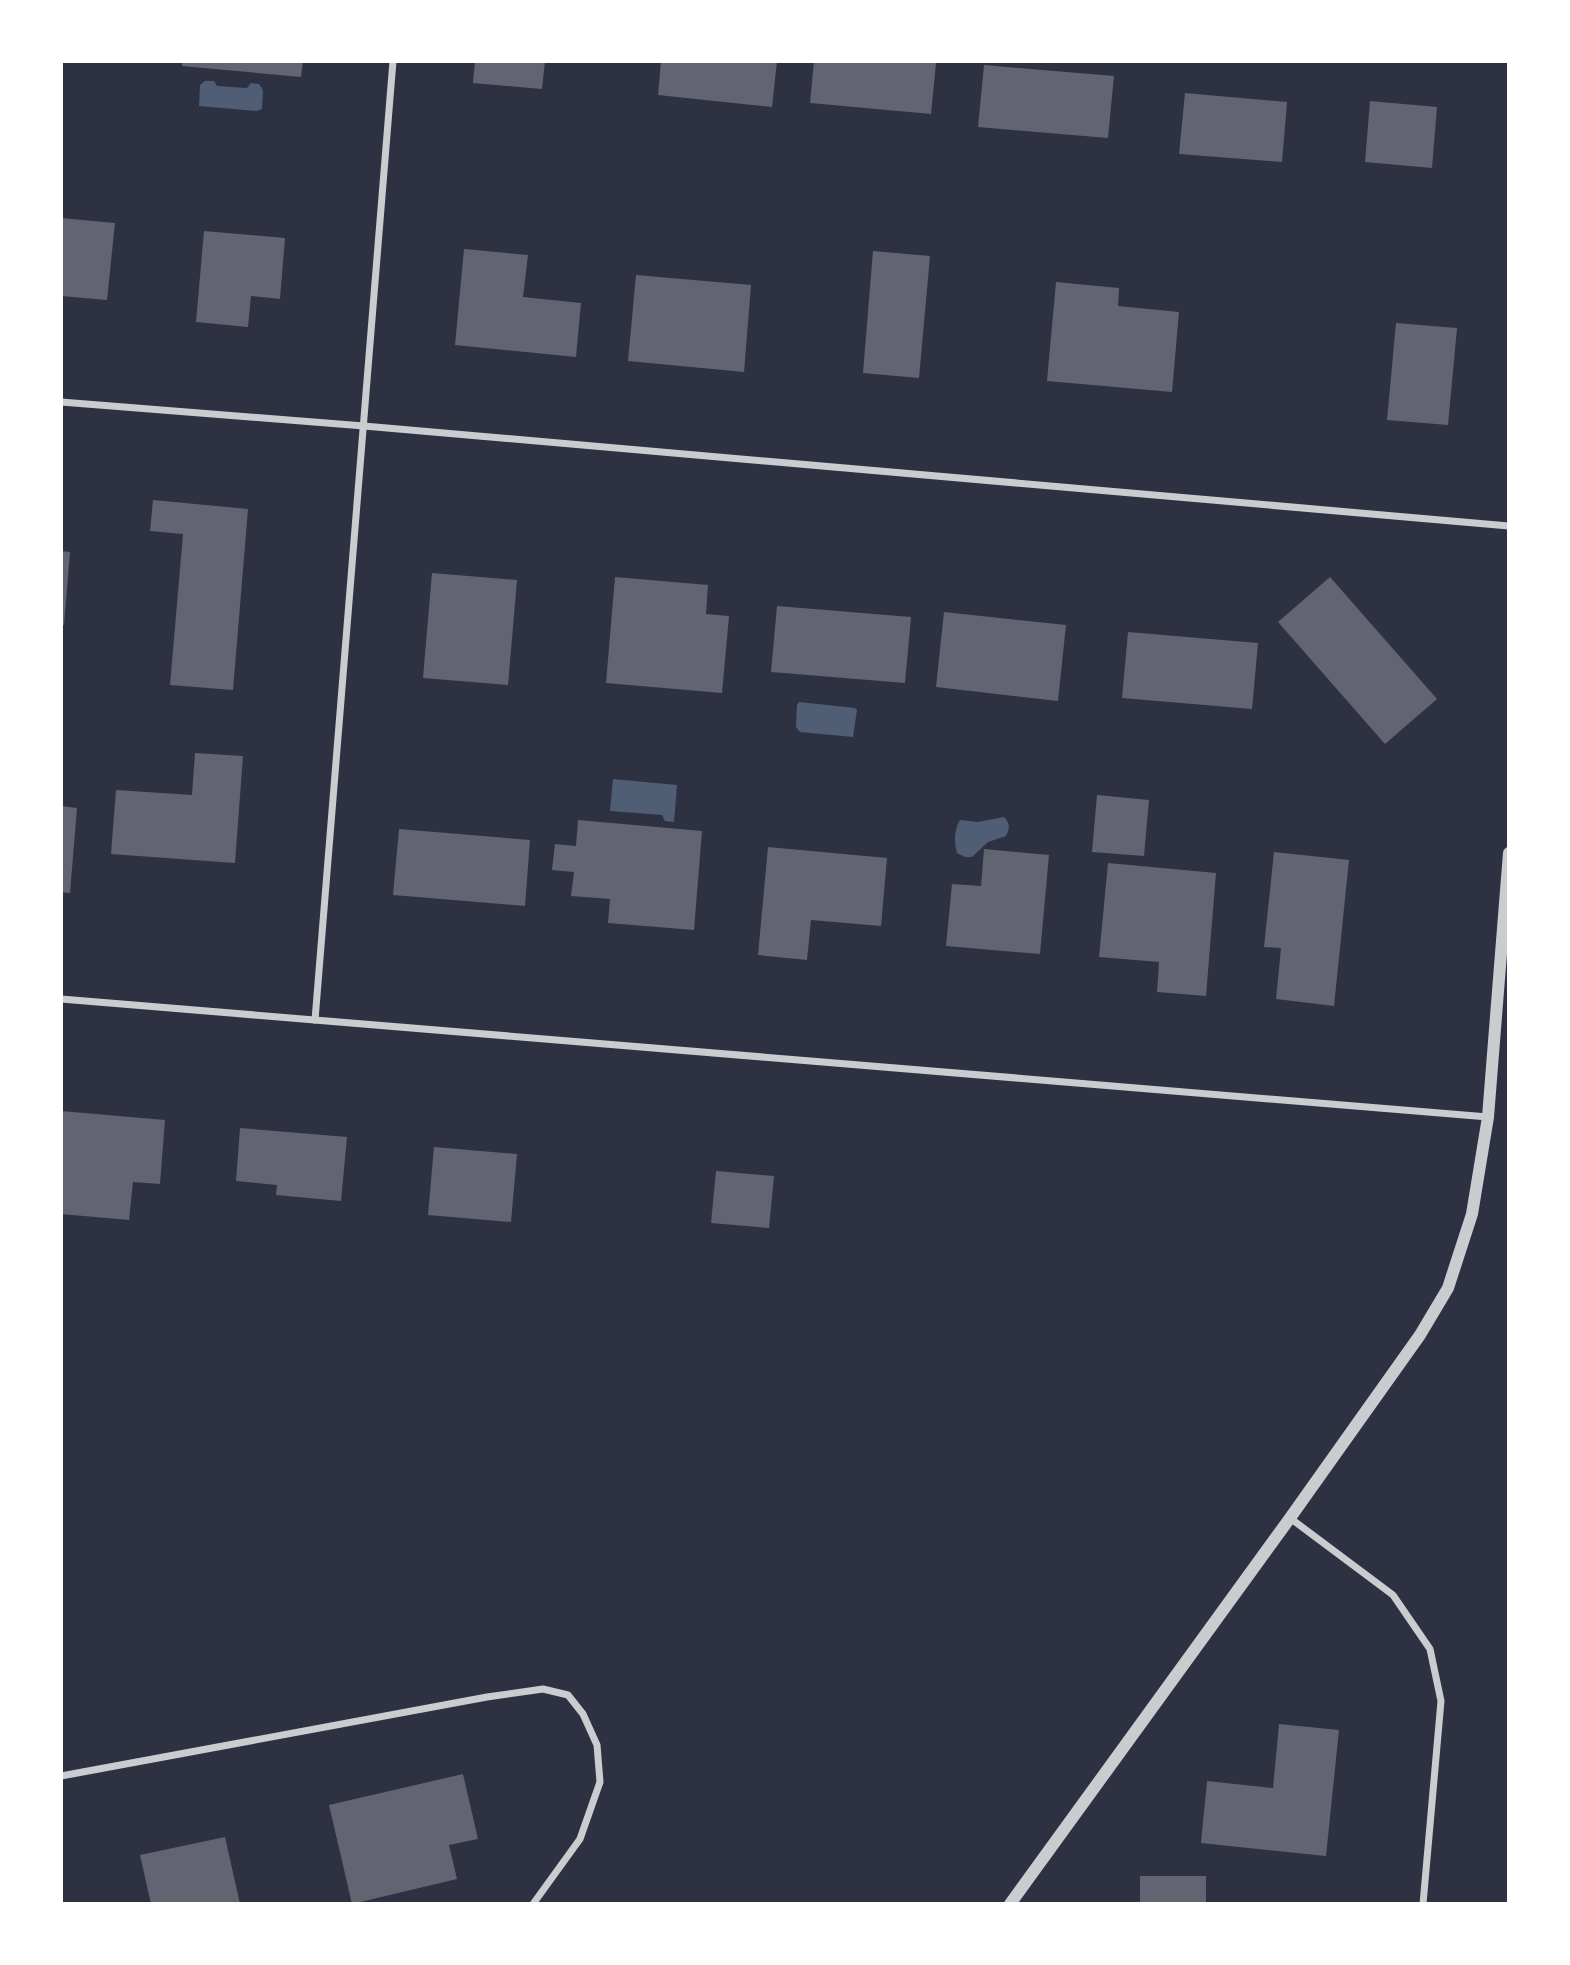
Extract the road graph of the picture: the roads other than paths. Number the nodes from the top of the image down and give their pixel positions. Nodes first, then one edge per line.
1 (393, 61) edge
2 (61, 402) edge
3 (364, 426) junction
4 (1509, 526) edge
5 (1509, 853) edge
6 (61, 999) edge
7 (315, 1020) junction
8 (1488, 1117) junction
9 (1290, 1518) junction
10 (61, 1776) edge
11 (533, 1904) edge
12 (1010, 1904) edge
13 (1423, 1904) edge

1 - 3 street
2 - 3 street
3 - 4 street
3 - 7 street
5 - 8 street
6 - 7 street
7 - 8 street
8 - 9 street
9 - 12 street
9 - 13 street
10 - 11 street

